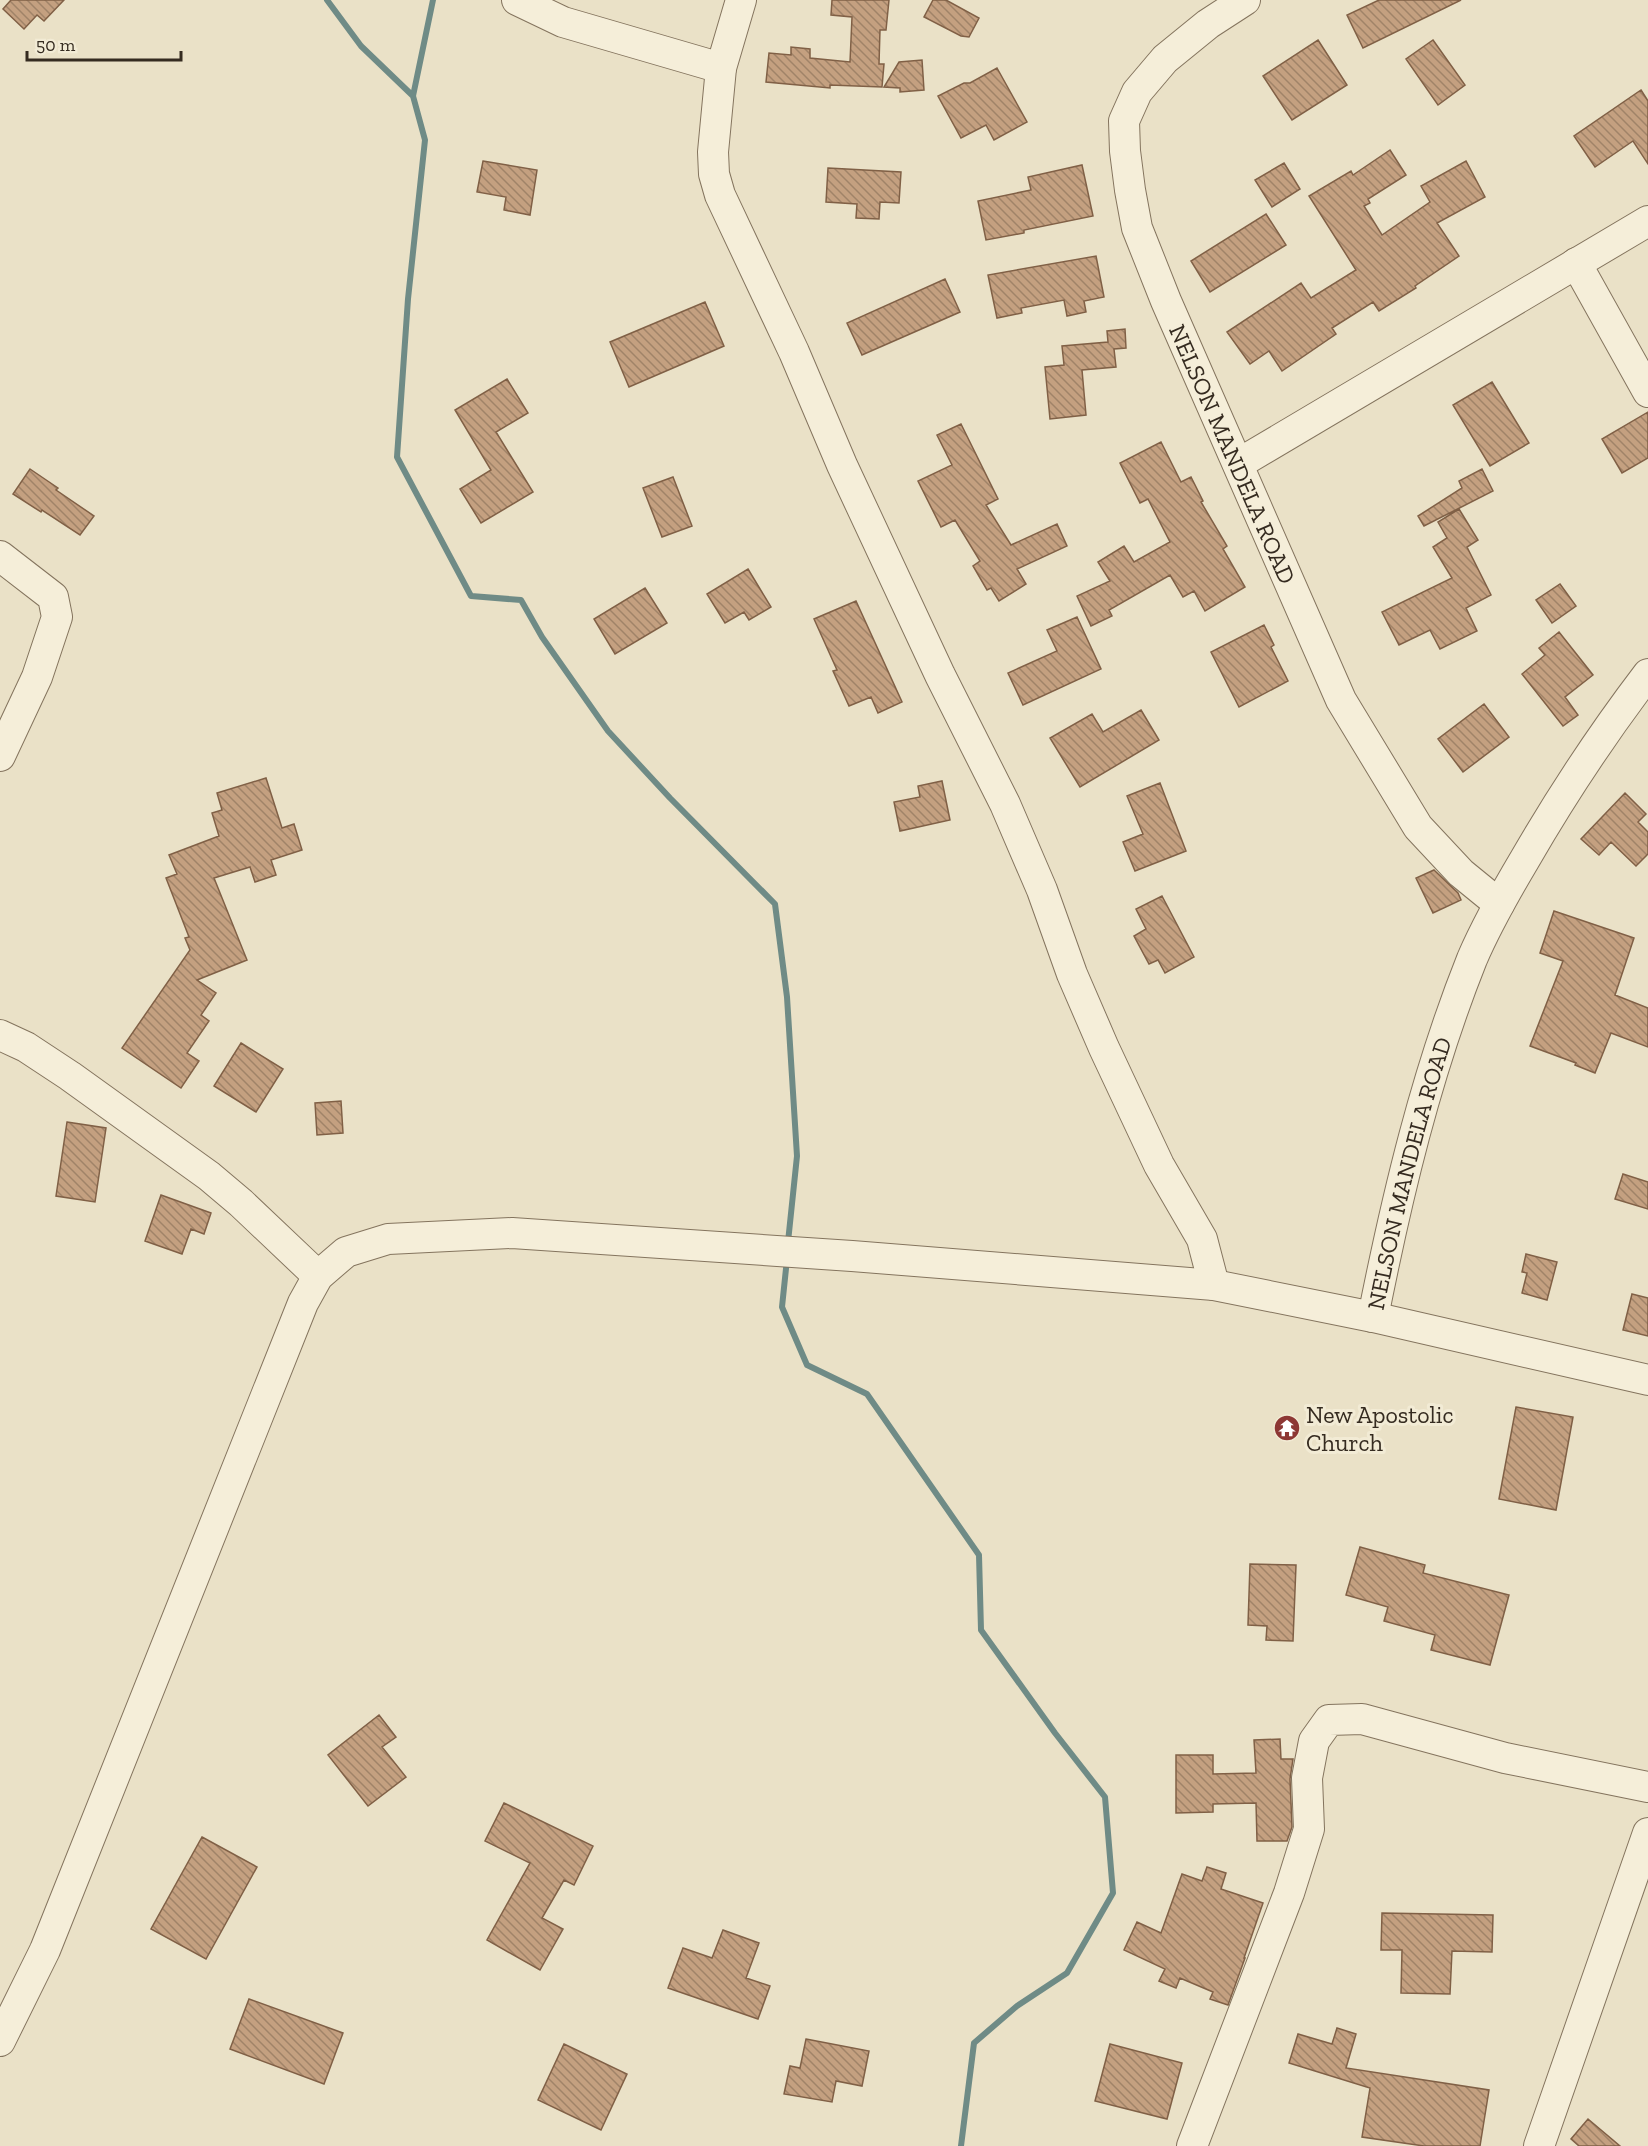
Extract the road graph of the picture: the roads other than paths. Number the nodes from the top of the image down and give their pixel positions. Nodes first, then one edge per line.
1 (517, 0) edge
2 (741, 0) edge
3 (1245, 0) edge
4 (721, 68) junction
5 (1648, 221) edge
6 (1576, 263) junction
7 (1648, 392) edge
8 (1238, 464) junction
9 (0, 556) edge
10 (1648, 674) edge
11 (0, 756) edge
12 (1499, 904) junction
13 (0, 1035) edge
14 (318, 1276) junction
15 (1214, 1285) junction
16 (1373, 1317) junction
17 (1648, 1380) edge
18 (1648, 1788) edge
19 (1648, 1833) edge
20 (0, 2041) edge
21 (1192, 2146) edge
22 (1539, 2146) edge

1 - 4 street
2 - 4 street
3 - 8 street, NELSON MANDELA ROAD
4 - 15 street
5 - 6 street
6 - 7 street
6 - 8 street
8 - 12 street, NELSON MANDELA ROAD
9 - 11 street
10 - 12 street, NELSON MANDELA ROAD
12 - 16 street, NELSON MANDELA ROAD
13 - 14 street
14 - 15 street
14 - 20 street
15 - 16 street
16 - 17 street, NELSON MANDELA ROAD
18 - 21 street
19 - 22 street

